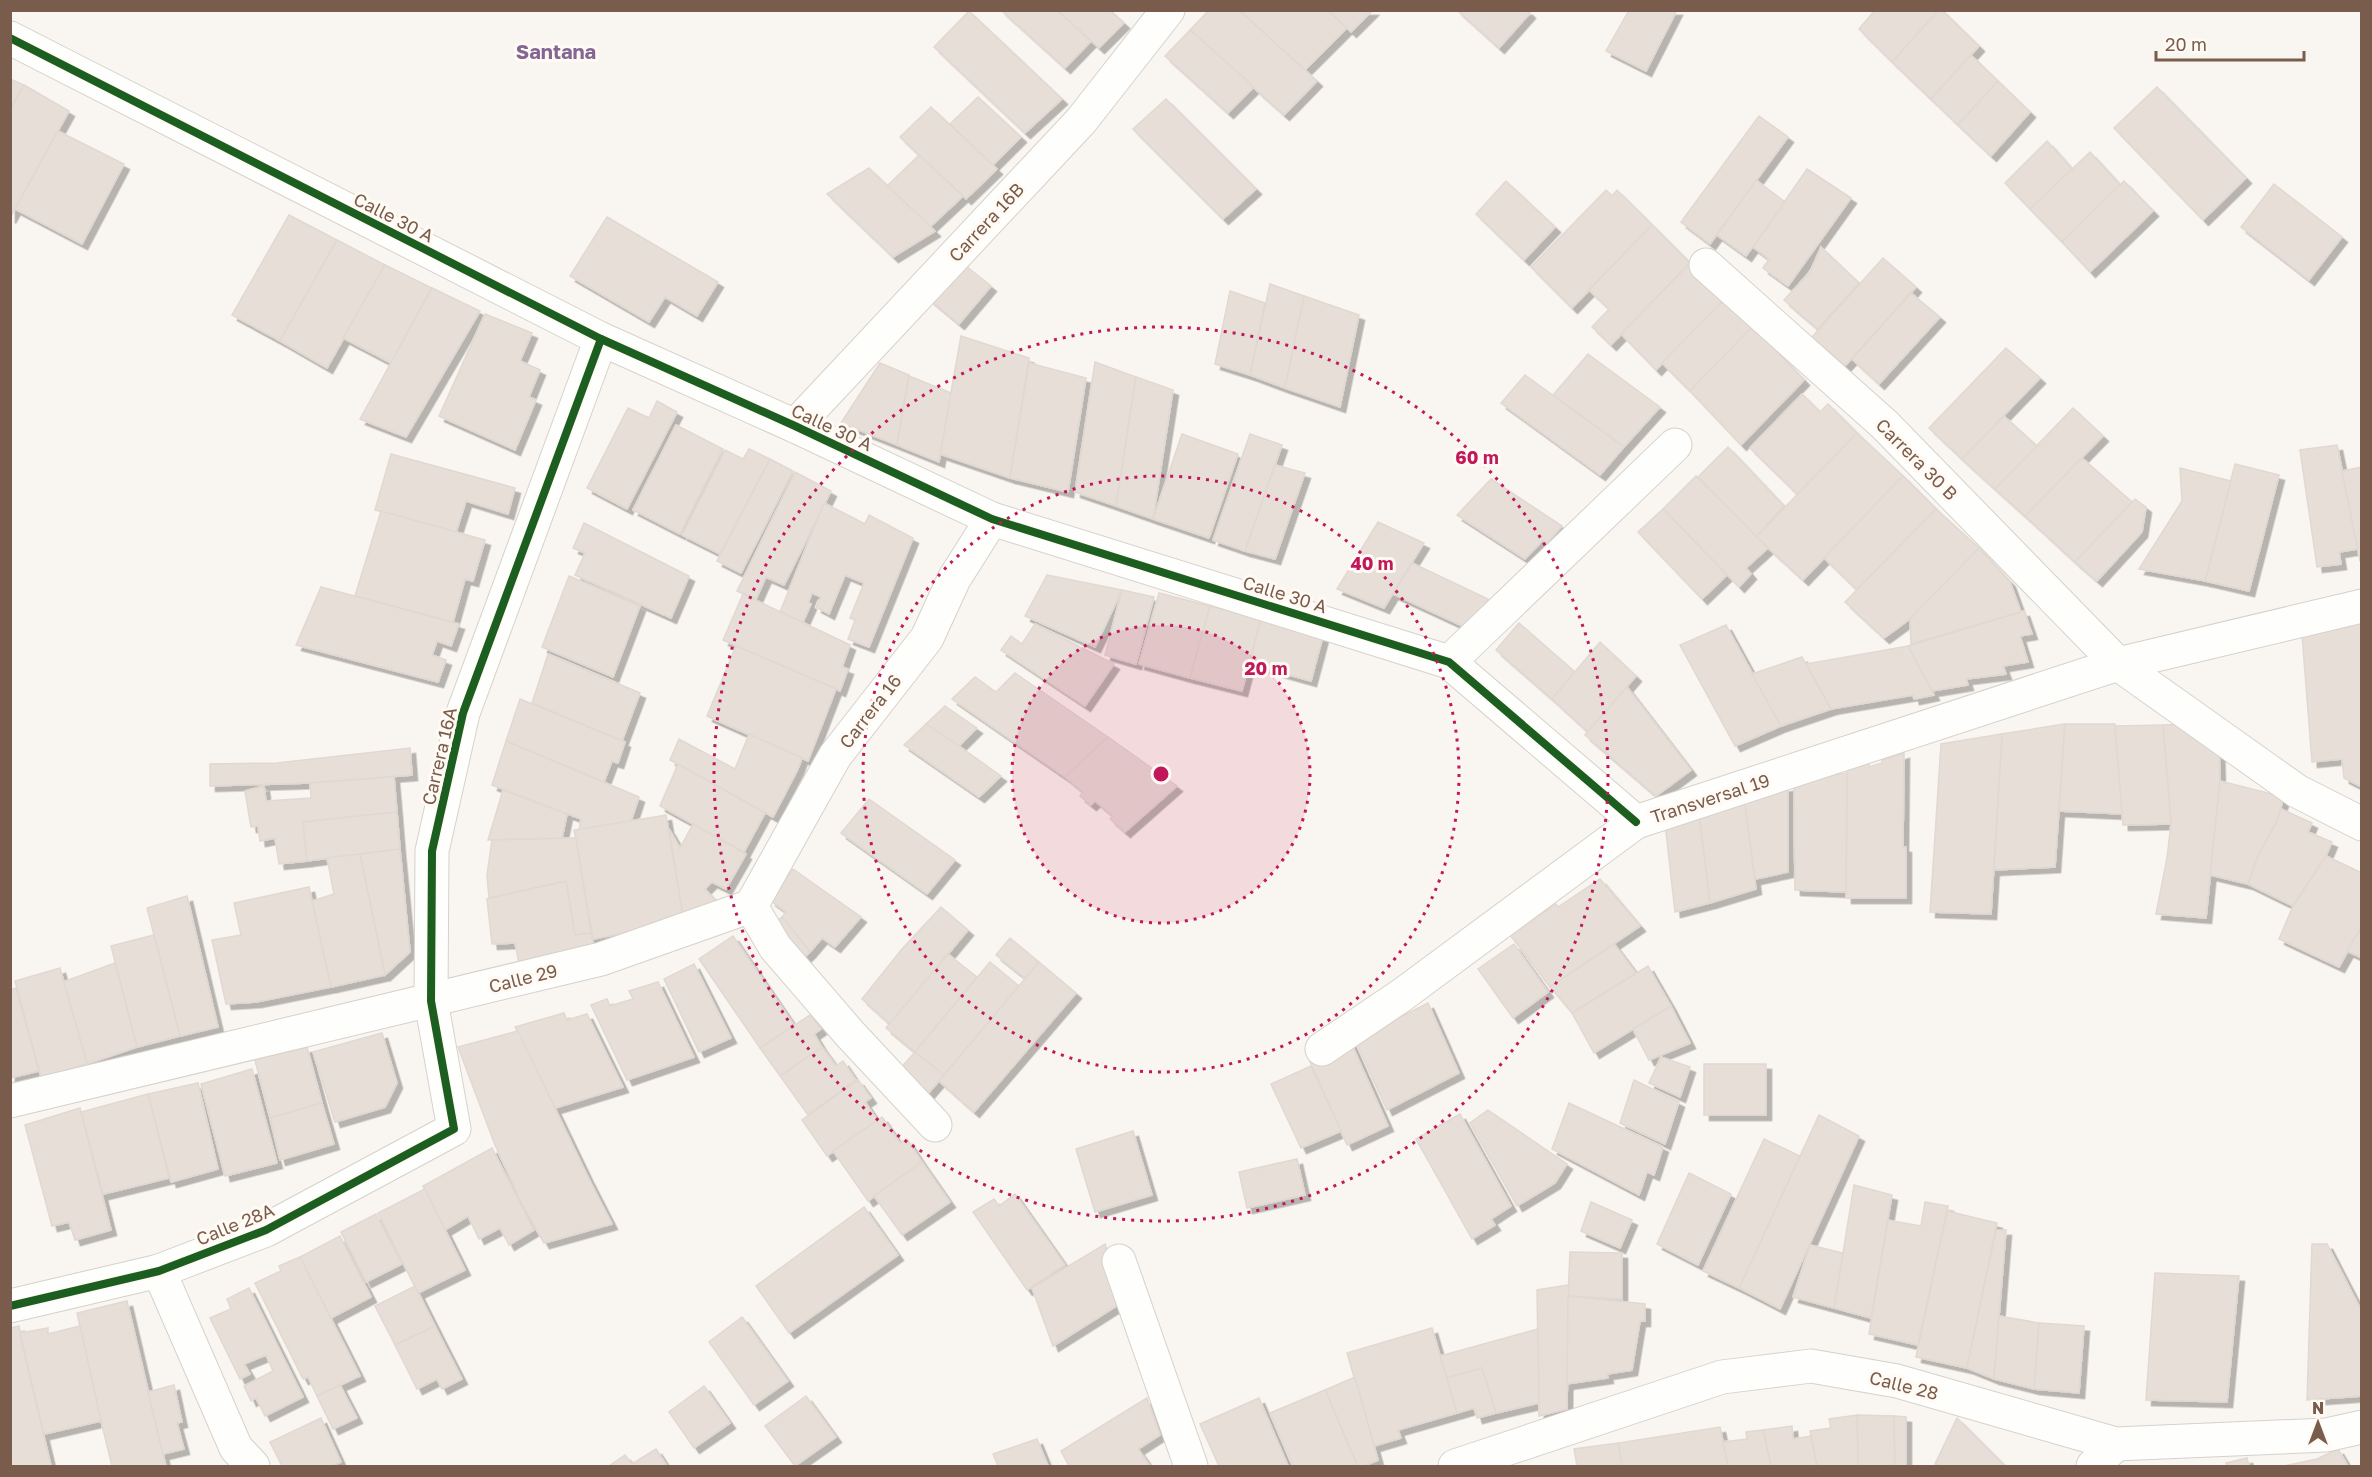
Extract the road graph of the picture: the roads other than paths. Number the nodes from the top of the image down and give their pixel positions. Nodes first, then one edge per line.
1 (1168, 10) edge
2 (10, 38) edge
3 (1706, 265) dead end
4 (601, 339) junction
5 (795, 426) junction
6 (1675, 445) dead end
7 (992, 519) junction
8 (2361, 606) edge
9 (1449, 662) junction
10 (2118, 664) junction
11 (1636, 822) junction
12 (2361, 824) edge
13 (751, 906) junction
14 (431, 1000) junction
15 (1322, 1049) dead end
16 (10, 1101) edge
17 (935, 1125) dead end
18 (454, 1129) joint
19 (1119, 1261) dead end
20 (159, 1271) junction
21 (10, 1306) edge
22 (2361, 1427) edge
23 (2116, 1444) junction
24 (253, 1467) edge
25 (1191, 1467) edge
26 (1455, 1467) edge
27 (2093, 1467) edge

1 - 5 street, Carrera 16B
2 - 4 street, Calle 30 A
3 - 10 street, Carrera 30 B
4 - 5 street, Calle 30 A
4 - 14 street, Carrera 16A
5 - 7 street, Calle 30 A
6 - 9 street
7 - 9 street, Calle 30 A
7 - 13 street, Carrera 16
8 - 10 street, Transversal 19
9 - 11 street, Calle 30 A
10 - 11 street, Transversal 19
10 - 12 street, Carrera 30 B
11 - 15 street, Transversal 19
13 - 14 street, Calle 29
13 - 17 street
14 - 16 street, Calle 29
14 - 18 street, Carrera 16A
18 - 20 street, Calle 28A
19 - 25 street
20 - 21 street, Calle 28A
20 - 24 street
22 - 23 street, Calle 28
23 - 26 street, Calle 28
23 - 27 street

